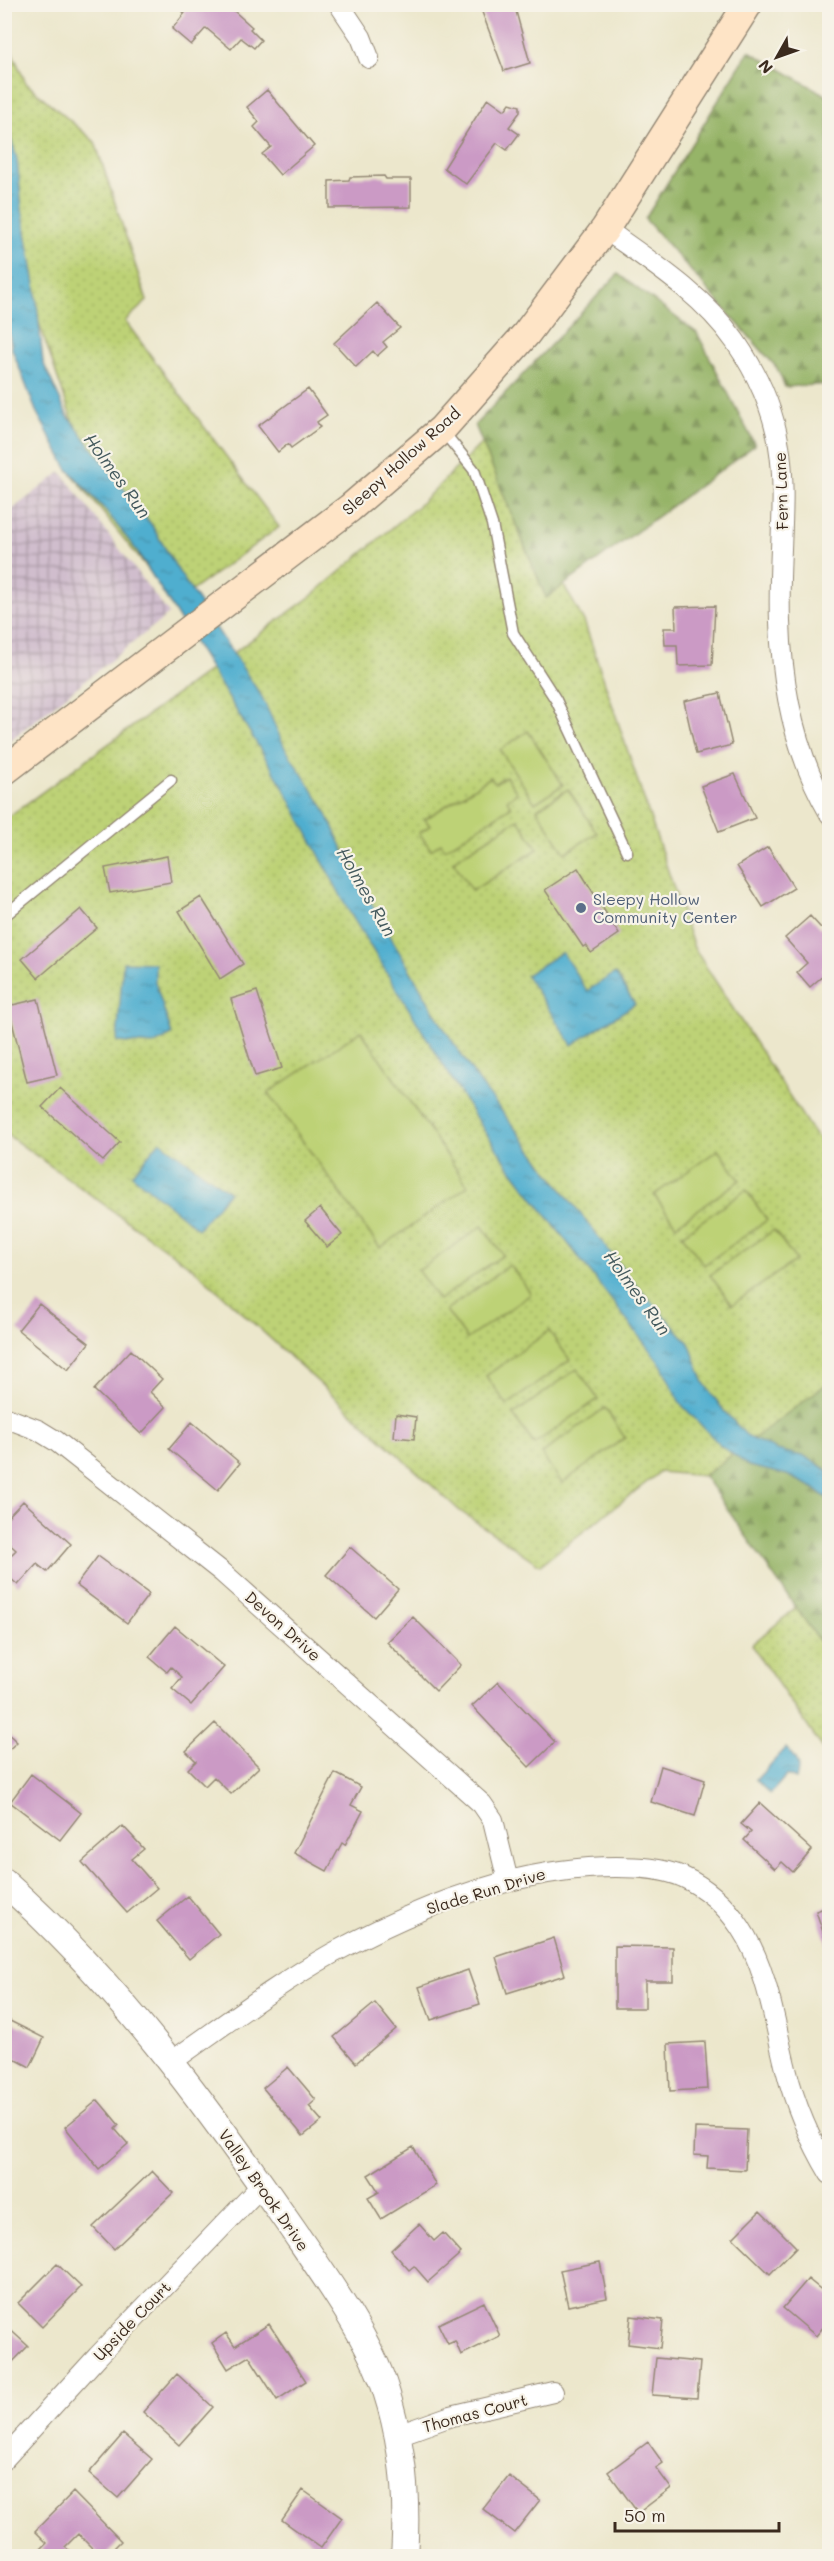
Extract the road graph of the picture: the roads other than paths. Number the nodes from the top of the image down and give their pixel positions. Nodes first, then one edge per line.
1 (339, 4) edge
2 (748, 4) edge
3 (369, 58) dead end
4 (605, 229) junction
5 (442, 429) junction
6 (4, 771) edge
7 (171, 780) dead end
8 (830, 814) edge
9 (627, 852) dead end
10 (4, 916) edge
11 (4, 1417) edge
12 (508, 1881) junction
13 (5, 1883) edge
14 (171, 2062) junction
15 (830, 2174) edge
16 (262, 2185) junction
17 (553, 2392) dead end
18 (398, 2435) junction
19 (4, 2459) edge
20 (404, 2556) edge

1 - 3 street
2 - 4 main road, Sleepy Hollow Road
4 - 5 main road, Sleepy Hollow Road
4 - 8 street, Fern Lane
5 - 6 main road, Sleepy Hollow Road
5 - 9 lane
7 - 10 lane
11 - 12 street, Devon Drive
12 - 14 street, Slade Run Drive
12 - 15 street, Slade Run Drive
13 - 14 street, Valley Brook Drive
14 - 16 street, Valley Brook Drive
16 - 18 street, Valley Brook Drive
16 - 19 street, Upside Court
17 - 18 street, Thomas Court
18 - 20 street, Valley Brook Drive

